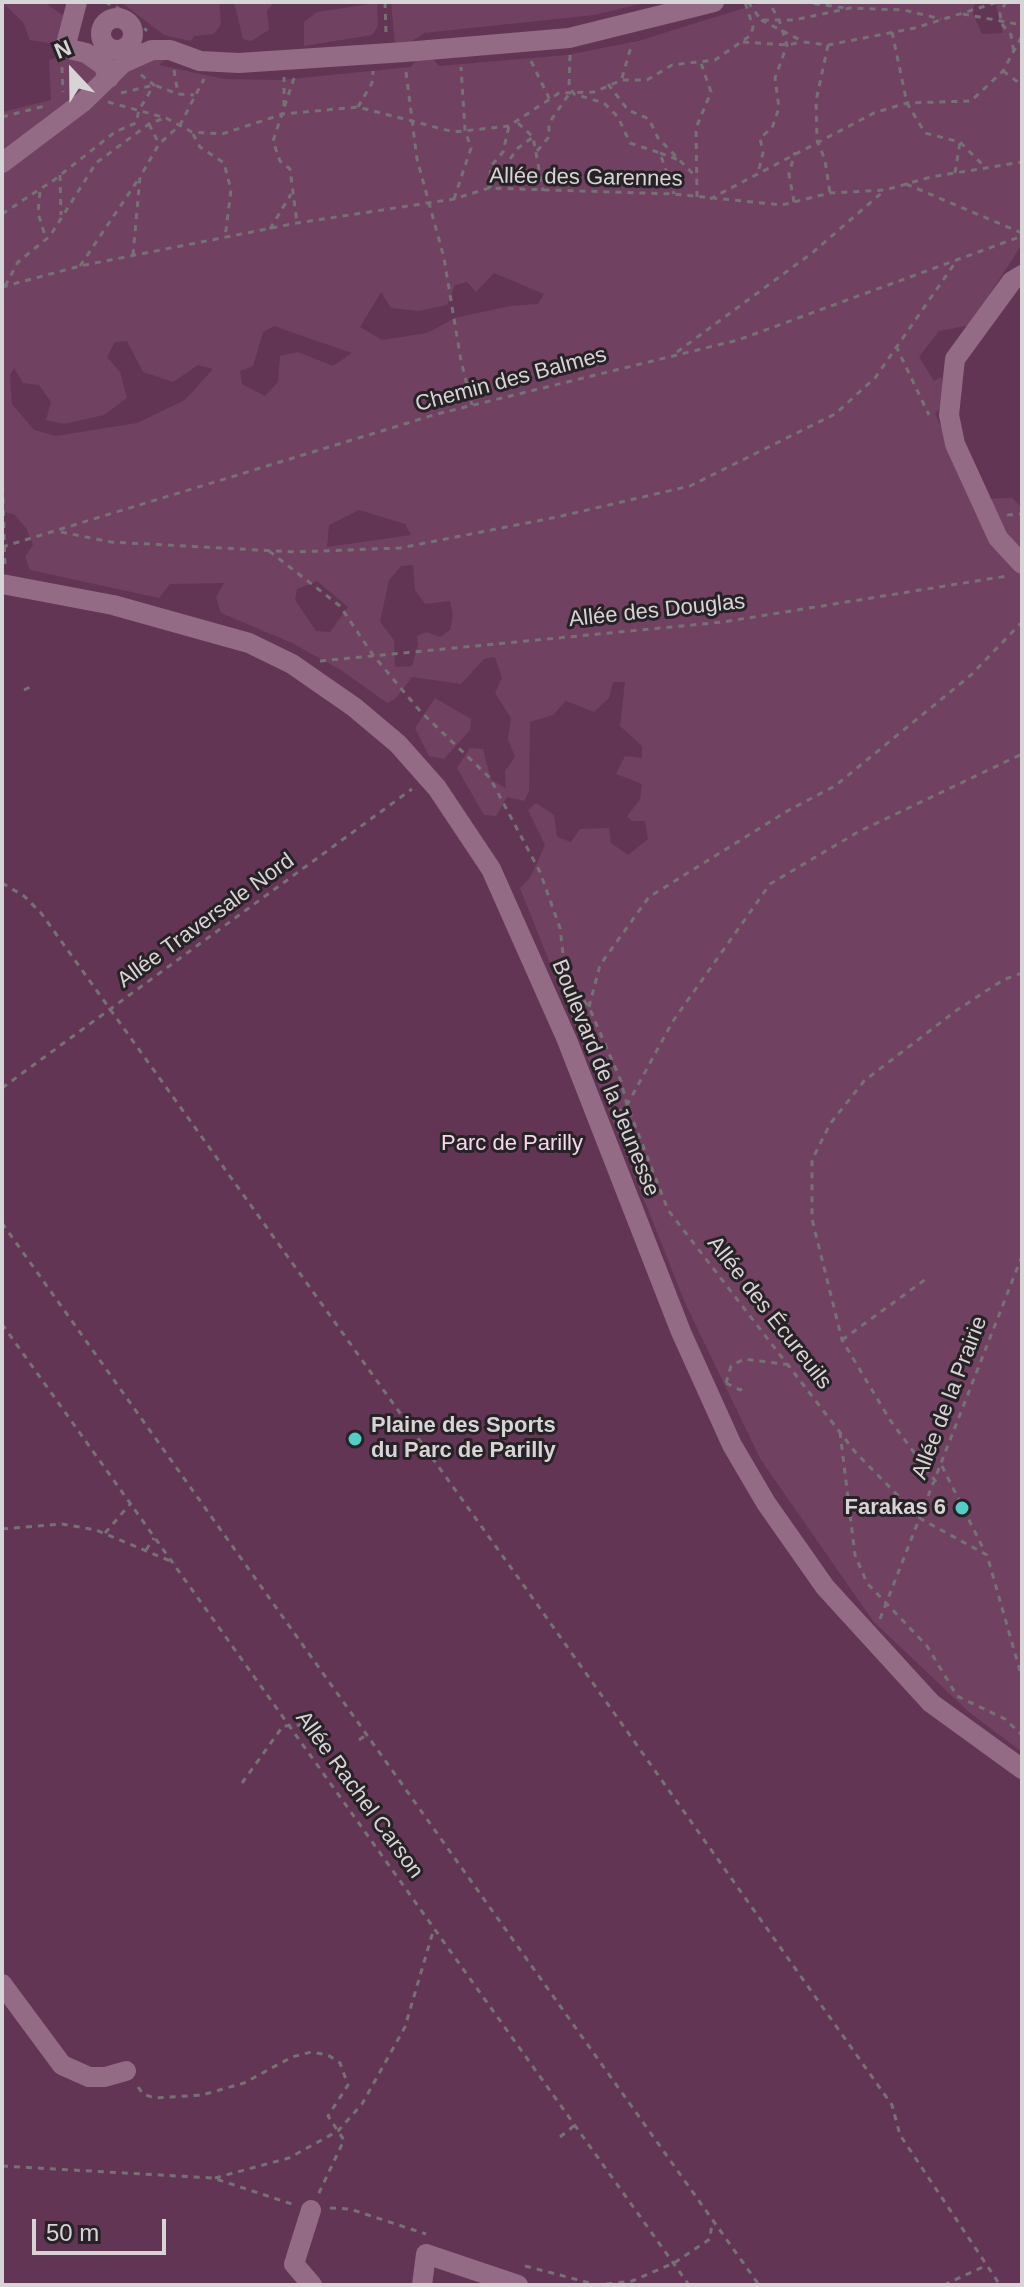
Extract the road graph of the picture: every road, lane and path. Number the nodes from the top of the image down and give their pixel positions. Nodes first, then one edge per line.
1 (77, 2) edge
2 (385, 2) edge
3 (714, 2) edge
4 (747, 2) edge
5 (769, 2) edge
6 (802, 2) edge
7 (998, 2) edge
8 (1006, 2) edge
9 (99, 8) edge
10 (850, 8) junction
11 (130, 14) dead end
12 (963, 14) junction
13 (941, 19) junction
14 (761, 20) junction
15 (779, 20) junction
16 (636, 23) junction
17 (1001, 23) junction
18 (1022, 25) edge
19 (892, 32) junction
20 (784, 33) junction
21 (1022, 36) edge
22 (569, 38) junction
23 (743, 42) junction
24 (804, 42) junction
25 (787, 45) junction
26 (828, 45) junction
27 (461, 47) junction
28 (65, 48) junction
29 (144, 52) junction
30 (1014, 53) junction
31 (388, 54) junction
32 (293, 61) junction
33 (215, 62) junction
34 (701, 63) junction
35 (1003, 71) junction
36 (109, 78) junction
37 (536, 79) dead end
38 (622, 80) junction
39 (608, 84) junction
40 (154, 85) junction
41 (1022, 85) edge
42 (572, 94) junction
43 (194, 95) junction
44 (73, 100) junction
45 (550, 100) junction
46 (907, 103) junction
47 (358, 107) junction
48 (139, 110) junction
49 (283, 114) junction
50 (166, 118) junction
51 (411, 121) junction
52 (518, 123) junction
53 (149, 124) junction
54 (180, 125) junction
55 (509, 126) junction
56 (465, 130) junction
57 (192, 132) junction
58 (533, 137) junction
59 (817, 140) junction
60 (960, 142) junction
61 (159, 144) junction
62 (537, 151) junction
63 (795, 152) junction
64 (660, 153) junction
65 (680, 160) junction
66 (1022, 162) edge
67 (2, 163) edge
68 (986, 168) junction
69 (758, 171) junction
70 (955, 173) junction
71 (60, 175) junction
72 (140, 177) junction
73 (698, 180) junction
74 (906, 184) junction
75 (489, 188) junction
76 (40, 190) junction
77 (885, 190) junction
78 (543, 191) junction
79 (830, 193) junction
80 (291, 194) junction
81 (674, 194) junction
82 (697, 197) junction
83 (454, 199) junction
84 (710, 199) junction
85 (794, 202) junction
86 (426, 204) junction
87 (2, 214) edge
88 (61, 216) junction
89 (297, 223) junction
90 (270, 229) junction
91 (1022, 235) edge
92 (225, 238) junction
93 (46, 239) junction
94 (133, 255) junction
95 (957, 260) junction
96 (80, 266) junction
97 (1022, 275) edge
98 (4, 286) edge
99 (674, 354) junction
100 (472, 405) junction
101 (2, 462) edge
102 (58, 531) junction
103 (4, 546) edge
104 (269, 551) junction
105 (1015, 570) edge
106 (7, 584) edge
107 (1022, 622) edge
108 (373, 655) junction
109 (292, 664) junction
110 (30, 687) dead end
111 (24, 690) dead end
112 (1022, 754) edge
113 (427, 776) junction
114 (3, 882) edge
115 (1022, 973) edge
116 (589, 1007) junction
117 (110, 1010) junction
118 (2, 1088) edge
119 (627, 1105) junction
120 (600, 1125) junction
121 (2, 1223) edge
122 (1022, 1256) edge
123 (926, 1279) dead end
124 (2, 1324) edge
125 (842, 1340) junction
126 (791, 1365) junction
127 (726, 1383) junction
128 (746, 1387) dead end
129 (707, 1391) junction
130 (840, 1431) junction
131 (942, 1466) junction
132 (936, 1482) junction
133 (131, 1503) junction
134 (921, 1519) junction
135 (2, 1529) edge
136 (105, 1533) junction
137 (155, 1537) junction
138 (146, 1550) junction
139 (987, 1555) junction
140 (175, 1563) junction
141 (887, 1602) junction
142 (871, 1641) junction
143 (1022, 1678) edge
144 (289, 1725) junction
145 (322, 1729) dead end
146 (366, 1735) junction
147 (1022, 1735) edge
148 (359, 1740) dead end
149 (1022, 1769) edge
150 (242, 1783) dead end
151 (434, 1928) junction
152 (2, 1984) edge
153 (126, 2071) joint
154 (575, 2125) junction
155 (338, 2131) junction
156 (560, 2137) dead end
157 (2, 2166) edge
158 (213, 2178) junction
159 (311, 2210) junction
160 (711, 2219) junction
161 (434, 2237) dead end
162 (674, 2263) junction
163 (987, 2265) junction
164 (521, 2275) edge
165 (650, 2275) junction
166 (578, 2283) edge
167 (312, 2285) edge
168 (422, 2285) edge
169 (650, 2285) edge
170 (689, 2285) edge
171 (759, 2285) edge
172 (944, 2285) edge
173 (1000, 2285) edge

1 - 28 street
2 - 31 path
3 - 16 street
4 - 14 path
4 - 23 path
5 - 15 path
6 - 10 path
7 - 12 path
8 - 17 path
9 - 11 path
9 - 29 street
10 - 13 path
10 - 15 path
12 - 13 path
12 - 17 path
13 - 19 path
14 - 15 path
14 - 20 path
15 - 20 path
16 - 22 street
16 - 38 path
17 - 18 path
17 - 30 path
19 - 26 path
19 - 46 path
20 - 24 path
20 - 25 path
21 - 30 path
22 - 27 street
22 - 42 path
23 - 25 path
23 - 34 path
24 - 25 path
24 - 26 path
25 - 69 path
26 - 59 path
27 - 31 street
27 - 56 path
28 - 36 street
28 - 44 path
29 - 33 street
29 - 36 street
30 - 35 path
31 - 32 street
31 - 47 path
31 - 51 path
32 - 33 street
32 - 49 path
32 - 49 path
33 - 43 path
34 - 38 path
34 - 73 path
35 - 41 path
35 - 46 path
36 - 44 street
37 - 45 path
38 - 39 path
39 - 42 path
39 - 65 path
40 - 43 path
40 - 44 path
40 - 48 path
42 - 45 path
42 - 62 path
42 - 64 path
43 - 54 path
44 - 48 path
44 - 67 street
45 - 52 path
46 - 59 path
46 - 60 path
47 - 49 path
47 - 51 path
48 - 50 path
48 - 71 path
49 - 57 path
49 - 80 path
50 - 53 path
50 - 54 path
51 - 56 path
51 - 86 path
52 - 55 path
52 - 58 path
53 - 61 path
53 - 88 path
54 - 57 path
54 - 61 path
55 - 56 path
55 - 75 path
56 - 83 path
57 - 92 path
58 - 62 path
58 - 75 path
59 - 63 path
59 - 79 path
60 - 68 path
60 - 70 path
61 - 72 path
62 - 78 path
63 - 69 path
63 - 85 path
64 - 65 path
64 - 81 path
65 - 73 path
66 - 68 path, Allée des Garennes
68 - 70 path, Allée des Garennes
69 - 84 path
70 - 74 path, Allée des Garennes
71 - 76 path
71 - 88 path
72 - 94 path
72 - 96 path
73 - 82 path
74 - 77 path, Allée des Garennes
74 - 91 path
75 - 78 path, Allée des Garennes
75 - 83 path, Allée des Garennes
76 - 87 path
76 - 93 path
77 - 79 path, Allée des Garennes
77 - 99 path
78 - 81 path, Allée des Garennes
79 - 85 path, Allée des Garennes
80 - 89 path
80 - 90 path
81 - 82 path, Allée des Garennes
82 - 84 path, Allée des Garennes
83 - 86 path, Allée des Garennes
84 - 85 path, Allée des Garennes
86 - 89 path, Allée des Garennes
86 - 100 path
88 - 93 path
89 - 90 path, Allée des Garennes
90 - 92 path, Allée des Garennes
91 - 95 path, Chemin des Balmes
92 - 94 path, Allée des Garennes
93 - 98 path
94 - 96 path, Allée des Garennes
95 - 99 path, Chemin des Balmes
95 - 104 path
96 - 98 path, Allée des Garennes
97 - 105 street
99 - 100 path, Chemin des Balmes
100 - 102 path, Chemin des Balmes
101 - 103 path
102 - 103 path, Chemin des Balmes
102 - 104 path
103 - 106 path
104 - 108 path, Allée des Écureuils
105 - 108 path, Allée des Douglas
106 - 109 street, Boulevard de la Jeunesse
107 - 116 path
108 - 109 path, Allée des Douglas
108 - 116 path, Allée des Écureuils
109 - 113 street, Boulevard de la Jeunesse
110 - 111 path
112 - 119 path
113 - 117 path, Allée Traversale Nord
113 - 120 street, Boulevard de la Jeunesse
114 - 117 path
115 - 125 path
116 - 119 path, Allée des Écureuils
117 - 118 path, Allée Traversale Nord
117 - 163 path
119 - 120 path
119 - 126 path, Allée des Écureuils
120 - 129 street, Boulevard de la Jeunesse
121 - 146 path
122 - 131 path, Allée de la Prairie
123 - 125 path
124 - 133 path, Allée Rachel Carson
125 - 132 path
126 - 127 path
126 - 130 path, Allée des Écureuils
127 - 128 path
127 - 129 path
129 - 142 street, Boulevard de la Jeunesse
130 - 134 path, Allée des Écureuils
130 - 141 path
131 - 132 path, Allée de la Prairie
131 - 139 path
132 - 134 path, Allée de la Prairie
133 - 136 path
133 - 137 path, Allée Rachel Carson
134 - 139 path, Allée des Écureuils
134 - 141 path, Allée de la Prairie
135 - 136 path
136 - 138 path
137 - 138 path
137 - 140 path, Allée Rachel Carson
138 - 140 path
139 - 143 path
140 - 144 path, Allée Rachel Carson
141 - 142 path, Allée de la Prairie
141 - 147 path
142 - 149 street, Boulevard de la Jeunesse
144 - 145 path
144 - 150 path
144 - 151 path, Allée Rachel Carson
146 - 148 path
146 - 160 path
151 - 154 path, Allée Rachel Carson
151 - 155 path
152 - 153 street
153 - 155 path
154 - 156 path
154 - 162 path, Allée Rachel Carson
155 - 158 path
155 - 159 path
157 - 158 path
158 - 159 path
159 - 161 path
159 - 167 street
160 - 162 path
160 - 171 path
162 - 165 path
162 - 170 path, Allée Rachel Carson
163 - 172 path
163 - 173 path
164 - 166 path
164 - 168 street
165 - 166 path
165 - 169 path

